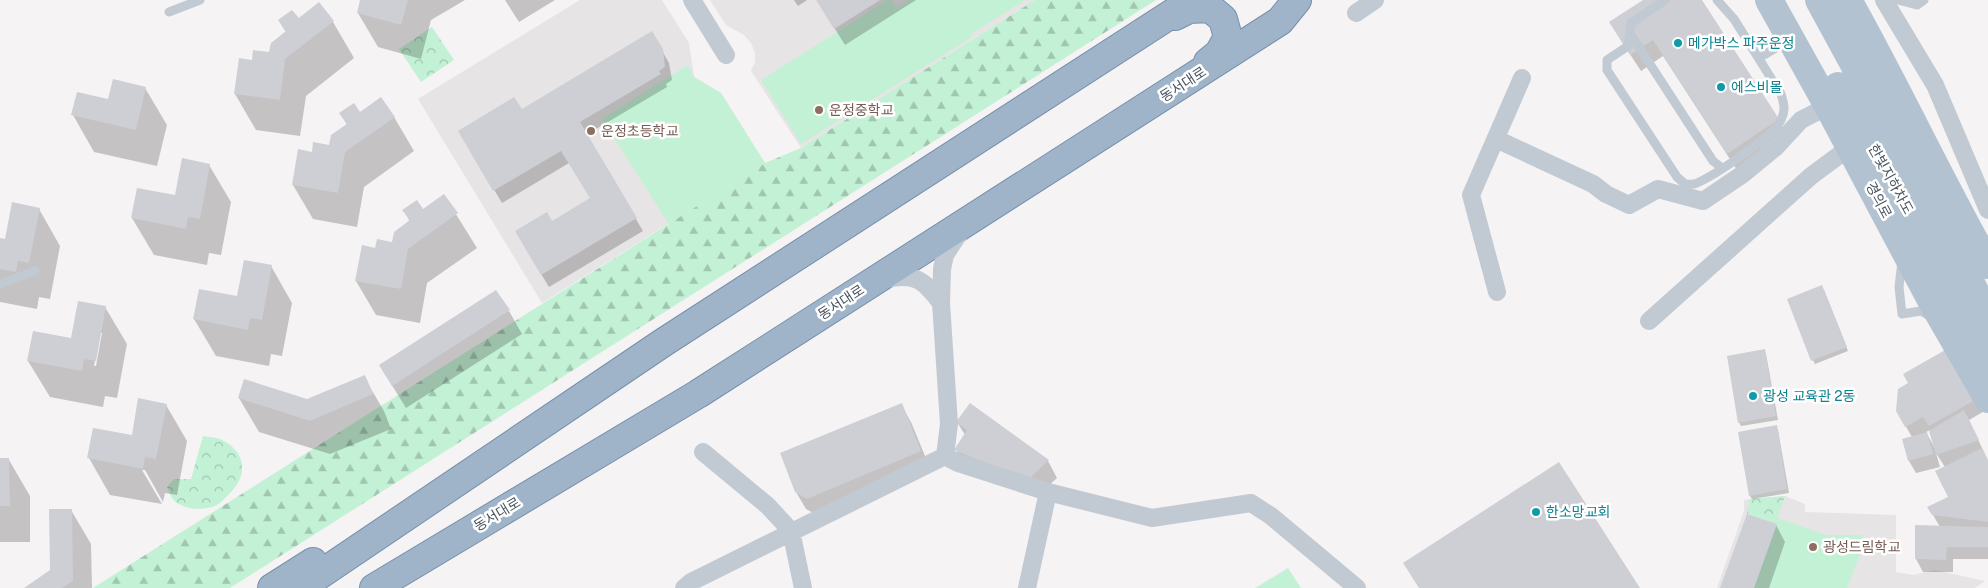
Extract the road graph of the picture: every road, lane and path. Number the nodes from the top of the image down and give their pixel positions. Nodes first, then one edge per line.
1 (200, 0) edge
2 (692, 0) edge
3 (1193, 0) edge
4 (1298, 0) edge
5 (1375, 0) edge
6 (1665, 0) edge
7 (1718, 0) edge
8 (1769, 0) edge
9 (1789, 0) edge
10 (1819, 0) edge
11 (1848, 0) edge
12 (1884, 0) edge
13 (1898, 0) edge
14 (1924, 0) edge
15 (169, 12) dead end
16 (1356, 13) dead end
17 (1149, 29) junction
18 (1631, 35) junction
19 (1792, 39) junction
20 (726, 55) dead end
21 (1759, 58) junction
22 (1522, 78) dead end
23 (1182, 84) junction
24 (1828, 106) junction
25 (1496, 139) junction
26 (1850, 147) junction
27 (1722, 168) junction
28 (1988, 210) edge
29 (976, 216) junction
30 (1988, 266) edge
31 (36, 271) dead end
32 (0, 284) edge
33 (1497, 292) dead end
34 (855, 293) junction
35 (941, 302) junction
36 (1988, 317) edge
37 (1649, 322) dead end
38 (664, 342) junction
39 (1988, 360) edge
40 (698, 394) junction
41 (1988, 399) edge
42 (703, 452) dead end
43 (945, 456) junction
44 (1048, 492) junction
45 (792, 531) junction
46 (272, 588) edge
47 (300, 588) edge
48 (374, 588) edge
49 (400, 588) edge
50 (684, 588) edge
51 (803, 588) edge
52 (1027, 588) edge
53 (1357, 588) edge

1 - 15 lane
2 - 20 street
3 - 17 highway
4 - 23 highway, 동서대로
5 - 16 street
6 - 18 lane
7 - 21 lane
8 - 19 main road, 경의로
9 - 39 main road, 한빛지하차도
10 - 36 main road
11 - 30 main road
12 - 28 street
13 - 14 lane
17 - 23 highway
17 - 38 highway
18 - 27 lane
18 - 27 lane
19 - 21 lane
19 - 24 main road, 경의로
21 - 27 lane
22 - 25 street
23 - 29 highway, 동서대로
24 - 25 street
24 - 26 main road, 경의로
25 - 33 street
26 - 37 street
26 - 41 main road, 경의로
29 - 34 highway, 동서대로
29 - 35 street
31 - 32 lane
34 - 35 street
34 - 40 highway, 동서대로
35 - 43 street
38 - 46 highway
38 - 47 highway
40 - 48 highway, 동서대로
40 - 49 highway
42 - 45 street
43 - 44 street
43 - 45 street
44 - 52 street
44 - 53 street
45 - 50 street
45 - 51 street

